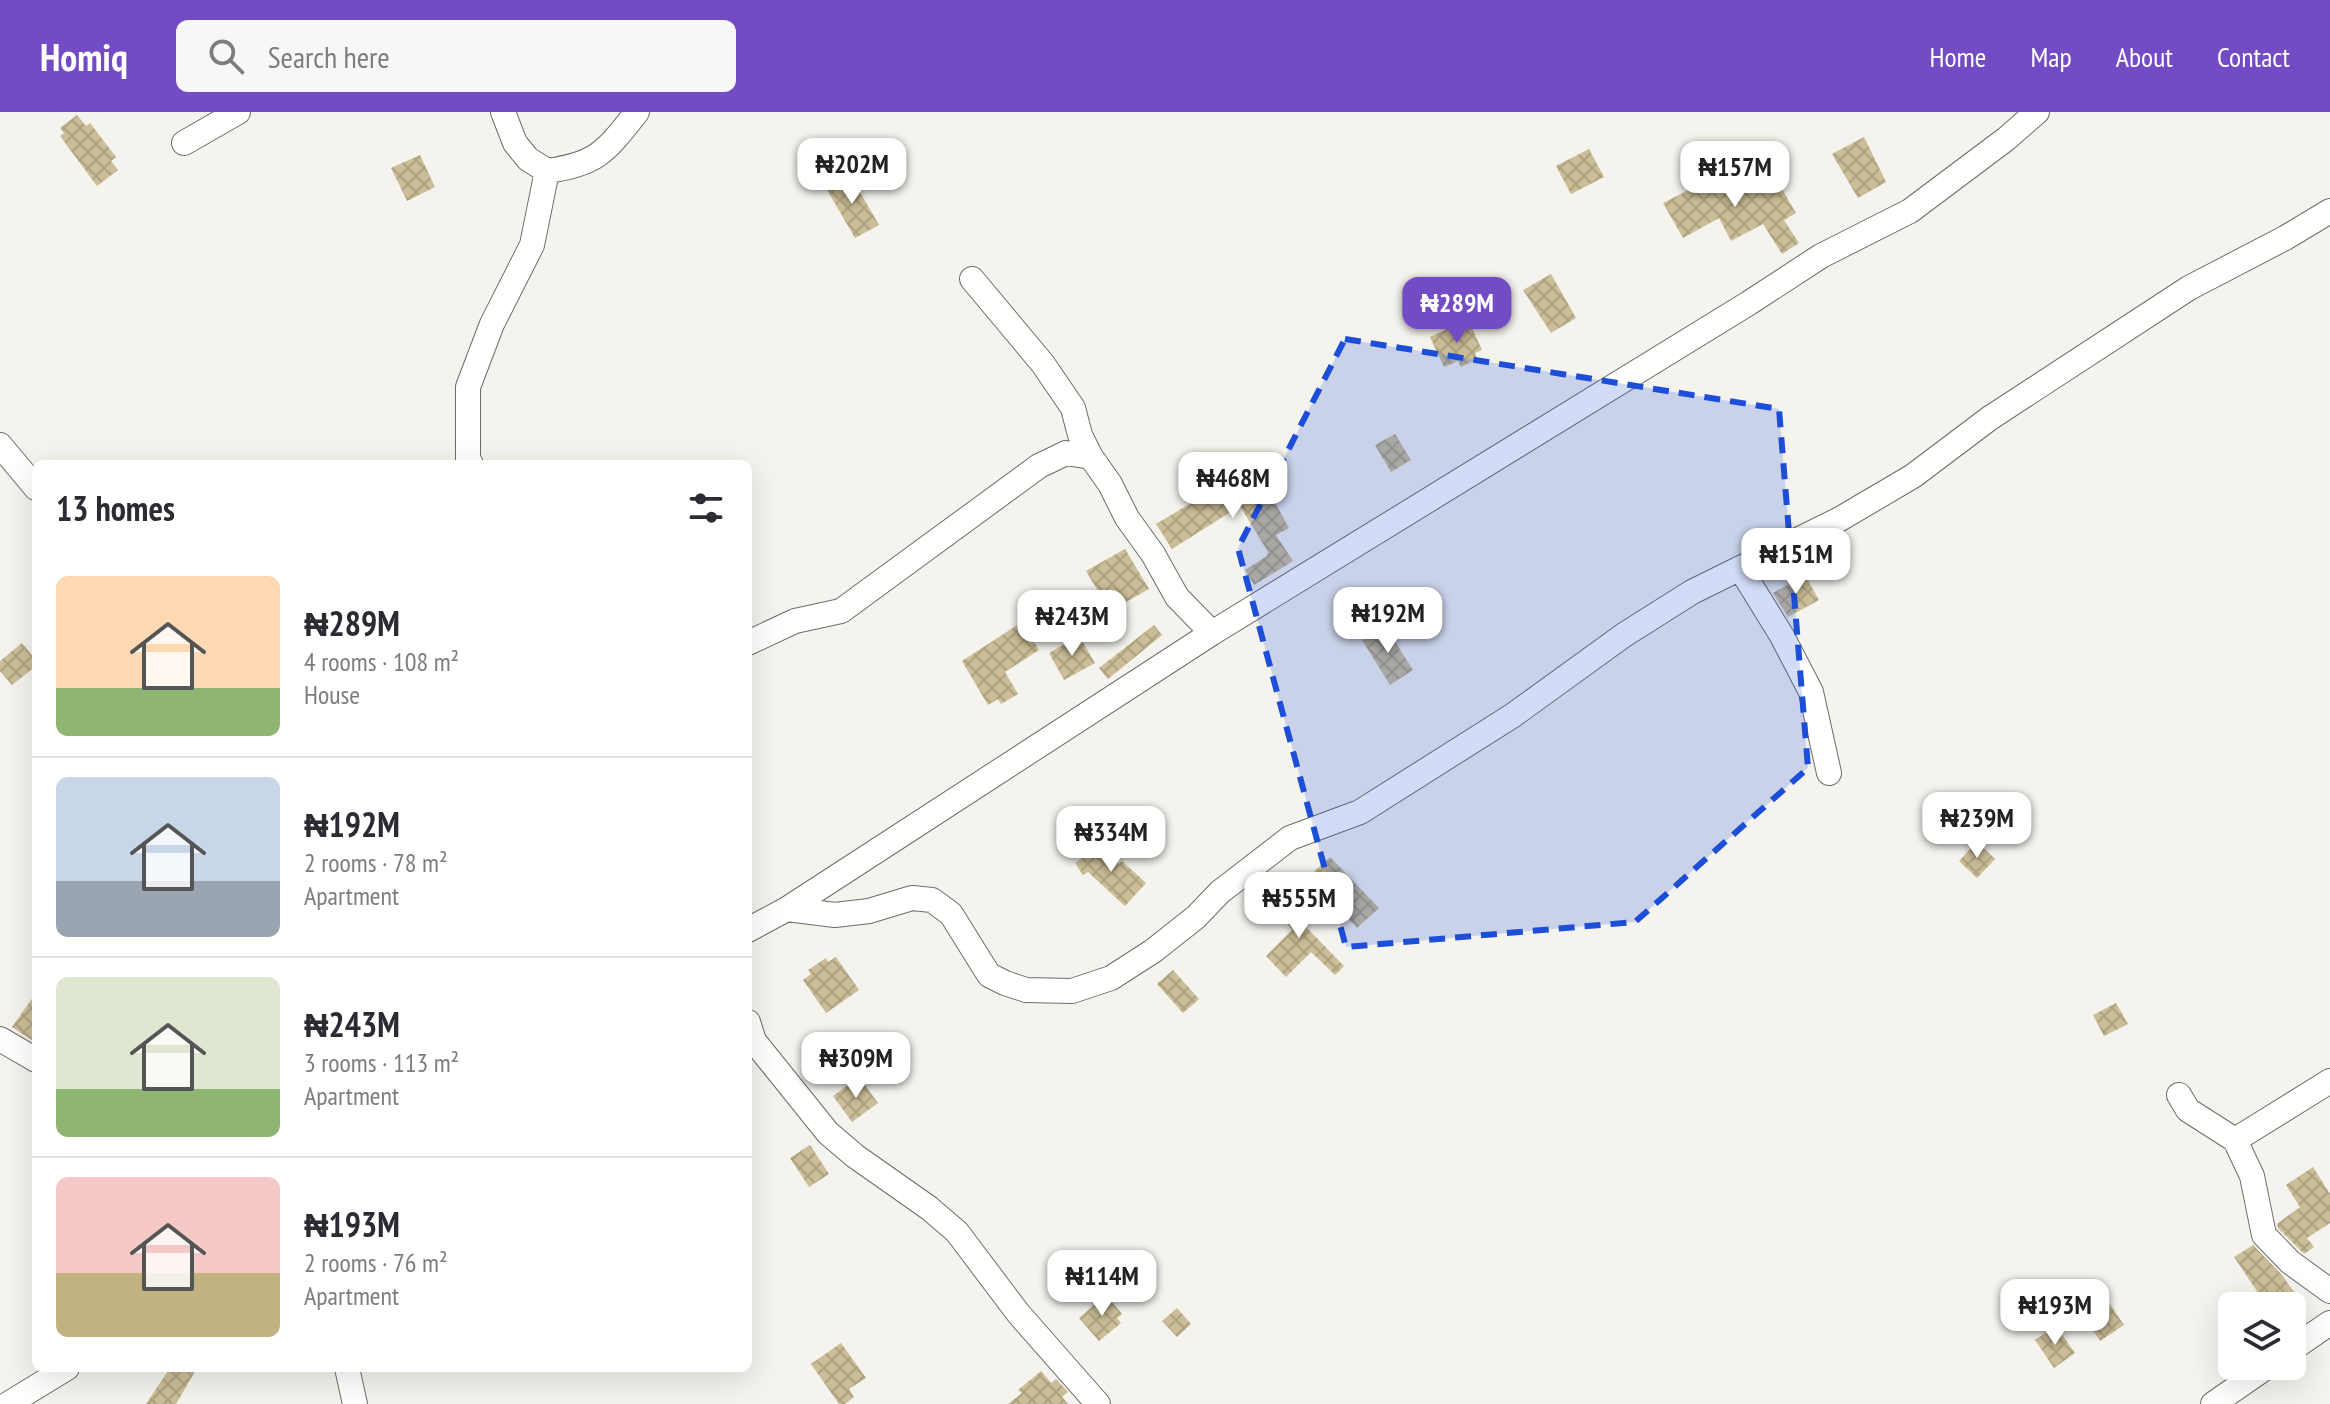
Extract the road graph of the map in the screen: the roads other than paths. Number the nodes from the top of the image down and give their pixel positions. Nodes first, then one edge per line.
1 (238, 112) edge
2 (503, 112) edge
3 (637, 112) edge
4 (2037, 112) edge
5 (184, 143) dead end
6 (547, 171) junction
7 (2330, 211) edge
8 (972, 279) dead end
9 (0, 445) edge
10 (1091, 457) junction
11 (469, 460) edge
12 (32, 483) edge
13 (1740, 568) junction
14 (1212, 633) junction
15 (752, 641) edge
16 (1829, 773) dead end
17 (787, 909) junction
18 (752, 928) edge
19 (752, 1035) edge
20 (0, 1039) edge
21 (32, 1058) edge
22 (2330, 1081) edge
23 (2179, 1095) dead end
24 (2235, 1140) junction
25 (2330, 1291) edge
26 (2330, 1323) edge
27 (2306, 1339) edge
28 (60, 1372) edge
29 (348, 1372) edge
30 (2248, 1380) edge
31 (1093, 1402) edge
32 (8, 1404) edge
33 (355, 1404) edge
34 (2213, 1404) edge

1 - 5 street
2 - 6 street
3 - 6 street
4 - 14 street
6 - 11 street
7 - 13 street
8 - 10 street
9 - 12 street
10 - 14 street
10 - 15 street
13 - 16 street
13 - 17 street
14 - 17 street
17 - 18 street
19 - 31 street
20 - 21 street
22 - 24 street
23 - 24 street
24 - 25 street
26 - 27 street
28 - 32 street
29 - 33 street
30 - 34 street

